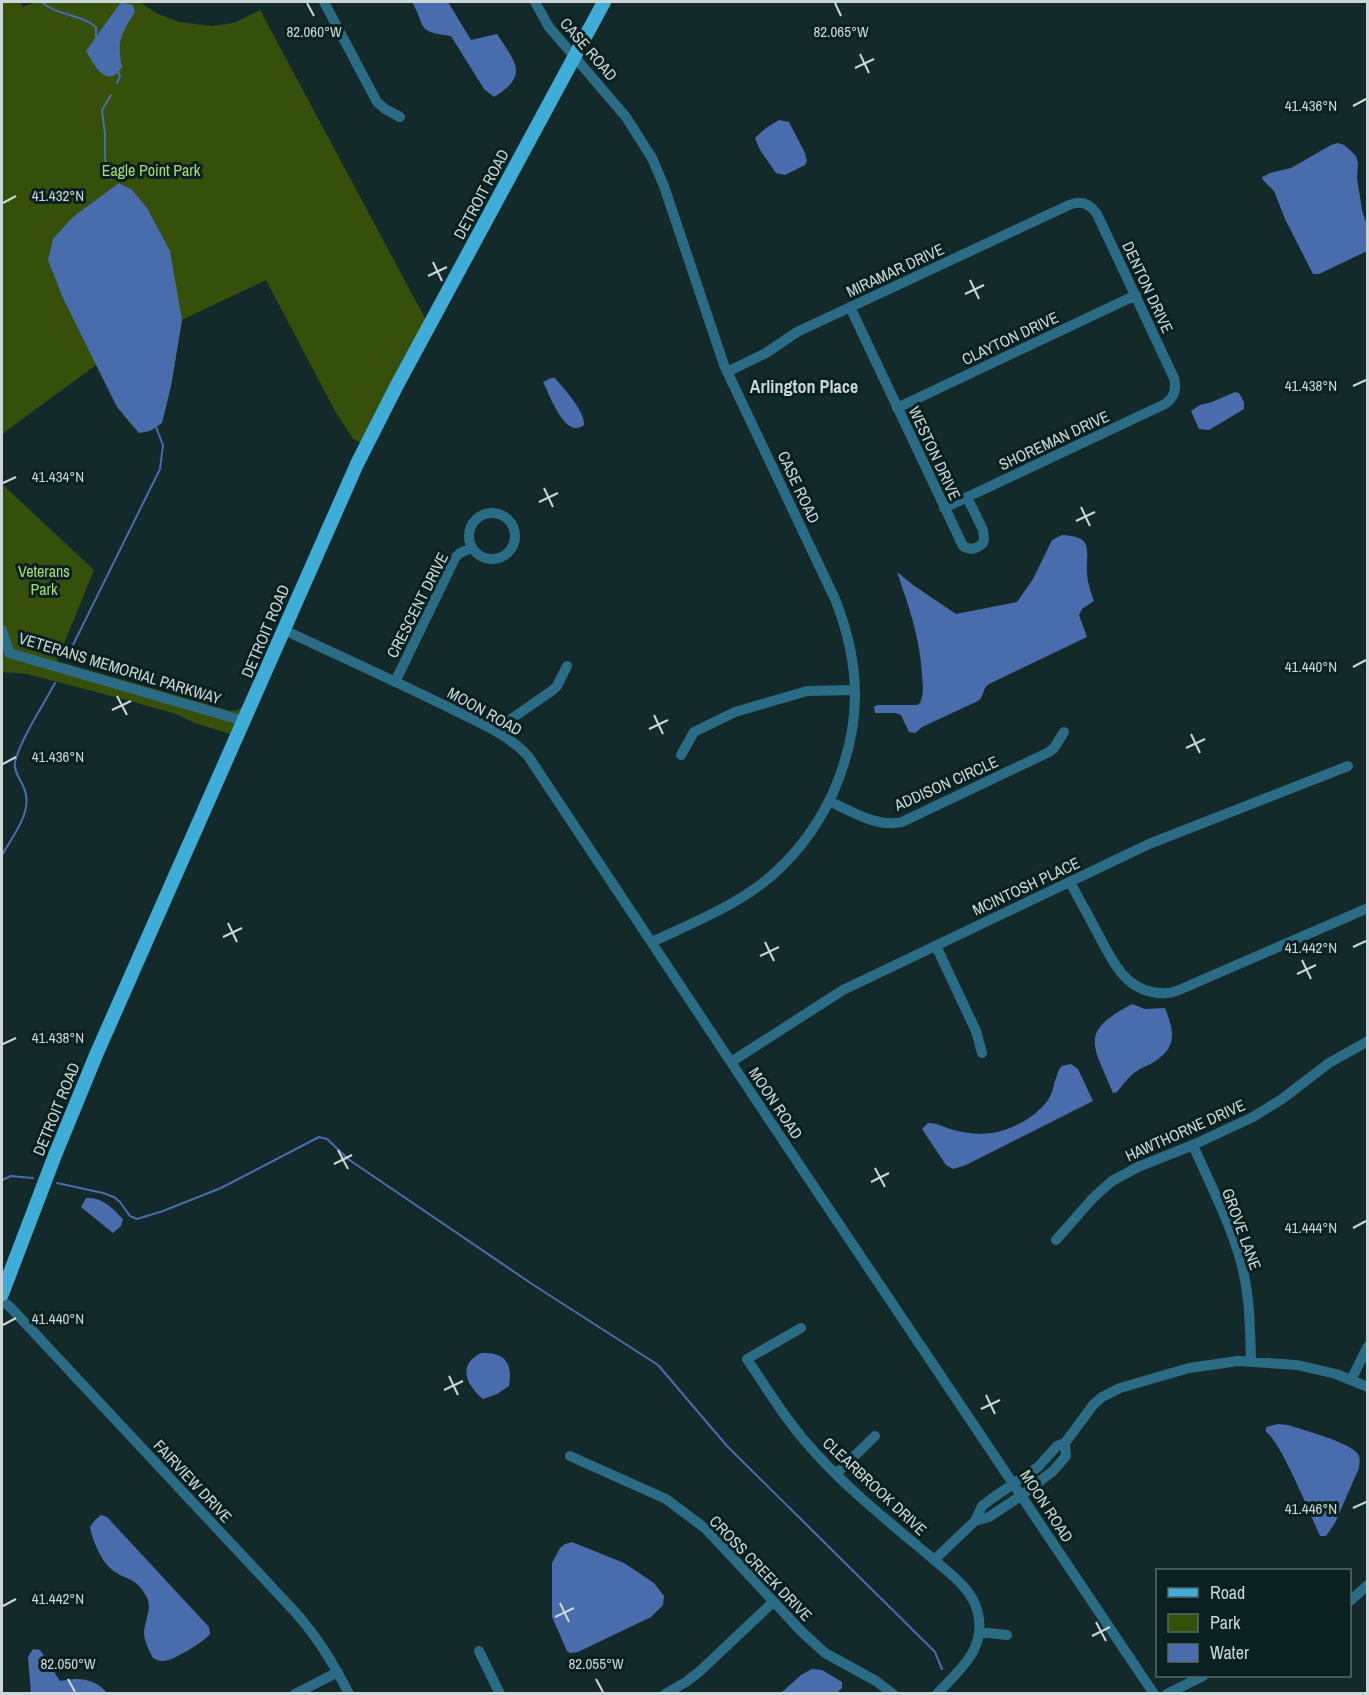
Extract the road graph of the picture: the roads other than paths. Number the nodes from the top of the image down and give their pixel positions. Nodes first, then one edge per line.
1 (324, 2) edge
2 (535, 2) edge
3 (604, 2) edge
4 (573, 56) junction
5 (400, 117) dead end
6 (1079, 202) joint
7 (1136, 295) junction
8 (850, 308) junction
9 (727, 372) junction
10 (1174, 394) joint
11 (897, 408) junction
12 (967, 497) junction
13 (944, 508) junction
14 (471, 548) junction
15 (2, 630) edge
16 (284, 630) junction
17 (567, 666) dead end
18 (395, 682) junction
19 (855, 690) junction
20 (244, 721) junction
21 (497, 732) junction
22 (1065, 732) dead end
23 (681, 755) dead end
24 (1348, 766) dead end
25 (829, 801) junction
26 (1070, 882) junction
27 (1368, 908) edge
28 (651, 942) junction
29 (936, 946) junction
30 (1367, 1042) edge
31 (982, 1053) dead end
32 (731, 1062) junction
33 (1193, 1145) junction
34 (1056, 1240) dead end
35 (2, 1294) edge
36 (2, 1300) edge
37 (801, 1328) dead end
38 (1368, 1346) edge
39 (1251, 1362) junction
40 (1351, 1380) junction
41 (1368, 1387) edge
42 (875, 1436) dead end
43 (1065, 1443) junction
44 (570, 1456) dead end
45 (836, 1474) junction
46 (1014, 1483) junction
47 (1022, 1495) junction
48 (975, 1521) junction
49 (934, 1560) junction
50 (1368, 1585) edge
51 (1351, 1600) edge
52 (773, 1602) junction
53 (979, 1632) junction
54 (1007, 1635) dead end
55 (479, 1650) dead end
56 (338, 1672) junction
57 (1201, 1677) edge
58 (295, 1694) edge
59 (349, 1694) edge
60 (500, 1694) edge
61 (665, 1694) edge
62 (893, 1694) edge
63 (937, 1694) edge
64 (1154, 1694) edge
65 (1167, 1694) edge

1 - 5 street
2 - 4 street, CASE ROAD
3 - 4 main road, DETROIT ROAD
4 - 9 street, CASE ROAD
4 - 16 main road, DETROIT ROAD
6 - 7 street, DENTON DRIVE
6 - 8 street, MIRAMAR DRIVE
7 - 10 street, DENTON DRIVE
7 - 11 street, CLAYTON DRIVE
8 - 9 street, MIRAMAR DRIVE
8 - 11 street, WESTON DRIVE
9 - 19 street, CASE ROAD
10 - 12 street, SHOREMAN DRIVE
11 - 13 street, WESTON DRIVE
12 - 13 street, SHOREMAN DRIVE
12 - 13 street, WESTON DRIVE
14 - 14 street, CRESCENT DRIVE
14 - 18 street, CRESCENT DRIVE
15 - 20 street, VETERANS MEMORIAL PARKWAY
16 - 18 street, MOON ROAD
16 - 20 main road, DETROIT ROAD
17 - 21 street
18 - 21 street, MOON ROAD
19 - 23 street
19 - 25 street, CASE ROAD
20 - 35 main road, DETROIT ROAD
21 - 28 street, MOON ROAD
22 - 25 street, ADDISON CIRCLE
24 - 26 street, MCINTOSH PLACE
25 - 28 street, CASE ROAD
26 - 27 street
26 - 29 street, MCINTOSH PLACE
28 - 32 street, MOON ROAD
29 - 31 street
29 - 32 street, MCINTOSH PLACE
30 - 33 street, HAWTHORNE DRIVE
32 - 46 street, MOON ROAD
33 - 34 street, HAWTHORNE DRIVE
33 - 39 street, GROVE LANE
36 - 56 street, FAIRVIEW DRIVE
37 - 45 street, CLEARBROOK DRIVE
38 - 40 street
39 - 40 street
39 - 43 street
40 - 41 street
42 - 45 street
43 - 46 street
43 - 47 street
44 - 52 street, CROSS CREEK DRIVE
45 - 49 street, CLEARBROOK DRIVE
46 - 47 street, MOON ROAD
46 - 48 street
47 - 48 street
47 - 64 street, MOON ROAD
48 - 49 street
49 - 53 street, CLEARBROOK DRIVE
50 - 51 street
52 - 61 street
52 - 62 street, CROSS CREEK DRIVE
53 - 54 street
53 - 63 street
55 - 60 street
56 - 58 street
56 - 59 street, FAIRVIEW DRIVE
57 - 65 street

